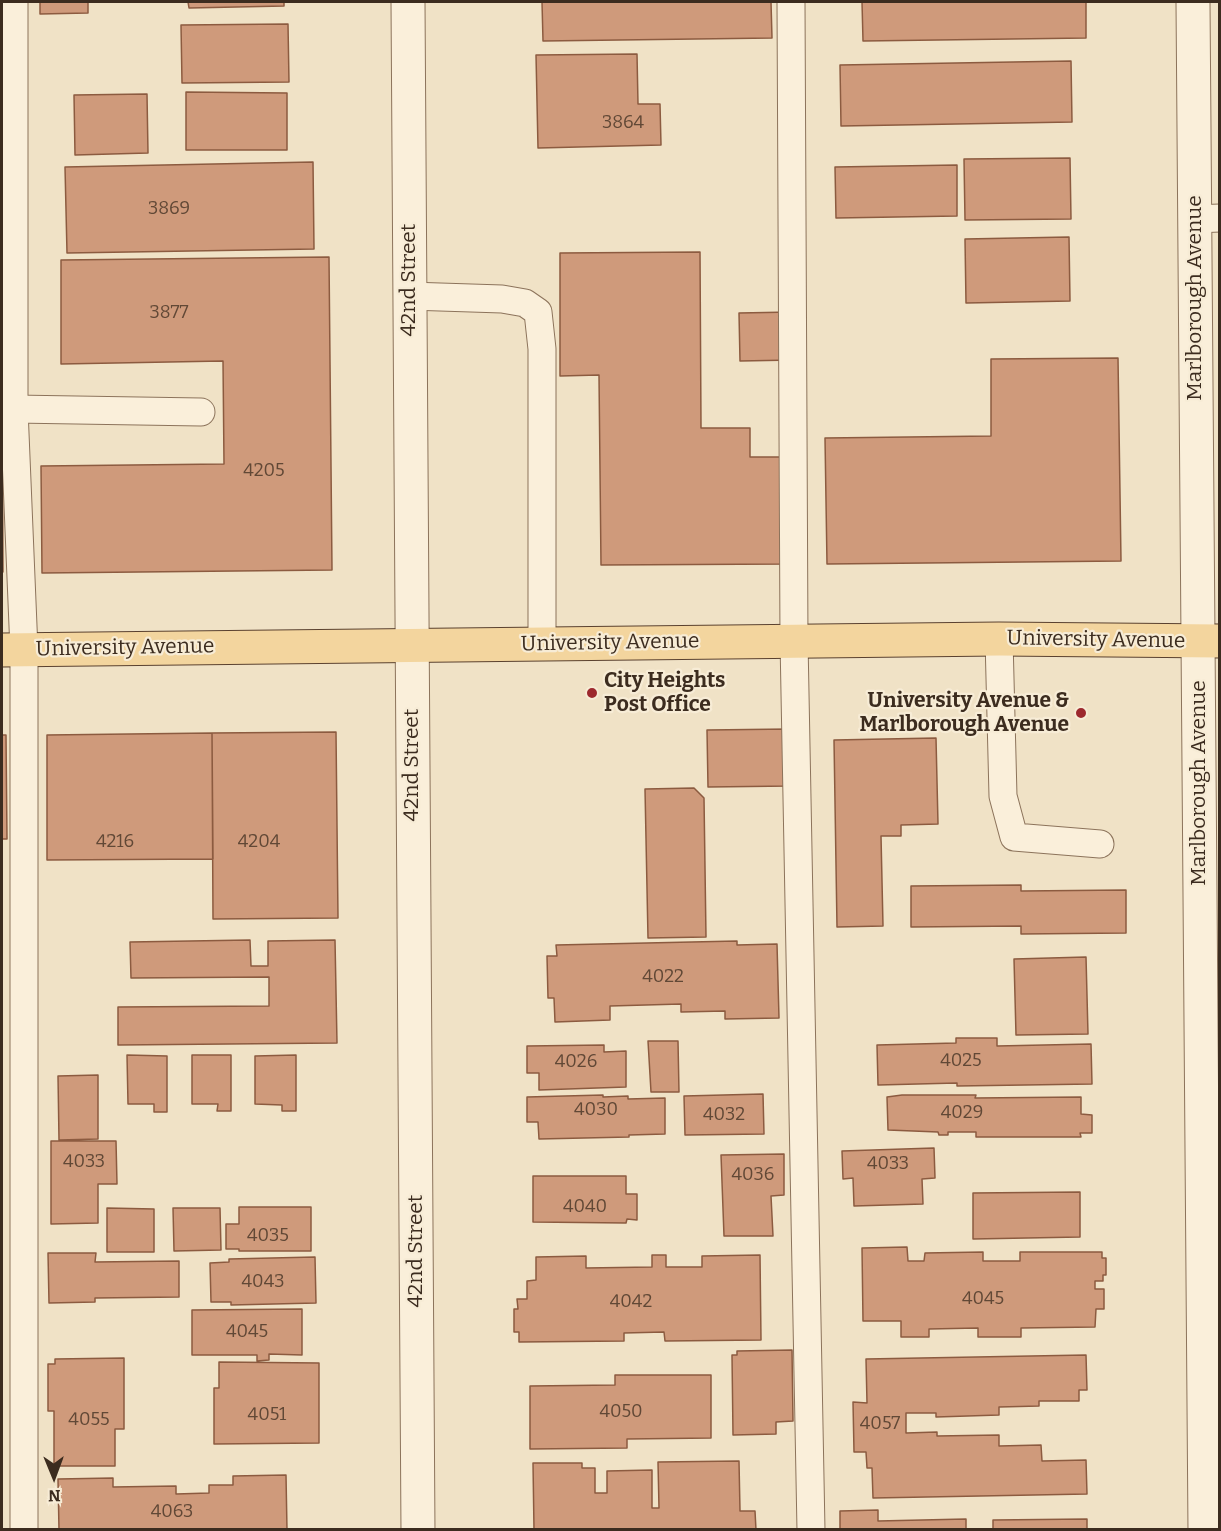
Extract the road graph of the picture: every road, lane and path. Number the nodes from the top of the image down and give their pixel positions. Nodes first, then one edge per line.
1 (14, 2) edge
2 (408, 2) edge
3 (791, 2) edge
4 (1193, 2) edge
5 (1207, 218) edge
6 (410, 296) junction
7 (14, 409) junction
8 (201, 412) dead end
9 (999, 639) junction
10 (794, 641) junction
11 (1209, 641) edge
12 (542, 643) junction
13 (412, 644) junction
14 (13, 650) edge
15 (1100, 844) dead end
16 (1210, 1003) edge
17 (1212, 1337) edge
18 (24, 1530) edge
19 (418, 1530) edge
20 (811, 1530) edge
21 (1205, 1530) edge

1 - 7 lane
2 - 6 street, 42nd Street
3 - 10 lane
4 - 5 street, Marlborough Avenue
5 - 11 street, Marlborough Avenue
6 - 12 lane
6 - 13 street, 42nd Street
7 - 8 lane
7 - 14 lane
9 - 10 main road, University Avenue
9 - 11 main road, University Avenue
9 - 15 lane
10 - 12 main road, University Avenue
10 - 20 lane
11 - 16 street, Marlborough Avenue
12 - 13 main road, University Avenue
13 - 14 main road, University Avenue
13 - 19 street, 42nd Street
14 - 18 lane
16 - 17 street, Marlborough Avenue
17 - 21 street, Marlborough Avenue

